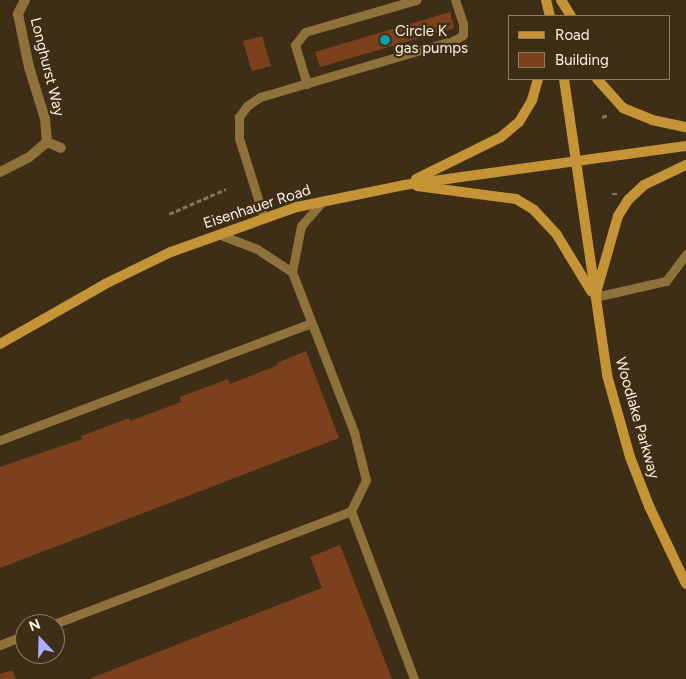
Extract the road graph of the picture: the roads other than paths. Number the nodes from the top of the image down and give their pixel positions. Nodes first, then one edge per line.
1 (25, 0) edge
2 (416, 0) edge
3 (455, 0) edge
4 (546, 0) edge
5 (561, 0) edge
6 (550, 15) edge
7 (569, 15) edge
8 (538, 80) edge
9 (564, 80) edge
10 (598, 80) edge
11 (307, 84) junction
12 (686, 126) edge
13 (46, 142) junction
14 (686, 146) edge
15 (61, 148) dead end
16 (574, 162) junction
17 (686, 164) edge
18 (0, 172) edge
19 (404, 185) junction
20 (322, 202) junction
21 (264, 218) junction
22 (218, 234) junction
23 (686, 254) edge
24 (292, 272) junction
25 (595, 297) junction
26 (311, 323) junction
27 (0, 344) edge
28 (0, 440) edge
29 (351, 511) junction
30 (686, 584) edge
31 (65, 620) edge
32 (15, 639) edge
33 (0, 645) edge
34 (414, 679) edge

1 - 13 street, Longhurst Way
2 - 11 lane
3 - 11 lane
4 - 6 main road
5 - 7 main road
8 - 19 main road
9 - 16 main road, Woodlake Parkway
10 - 12 main road
11 - 21 lane
13 - 15 street
13 - 18 street
14 - 16 main road, Eisenhauer Road
16 - 19 main road, Eisenhauer Road
16 - 25 main road, Woodlake Parkway
17 - 25 main road
19 - 20 main road, Eisenhauer Road
19 - 25 main road
20 - 21 main road, Eisenhauer Road
20 - 24 lane
21 - 22 main road, Eisenhauer Road
22 - 24 lane
22 - 27 main road, Eisenhauer Road
23 - 25 lane
24 - 26 lane
25 - 30 main road, Woodlake Parkway
26 - 28 lane
26 - 29 lane
29 - 31 lane
29 - 34 lane
32 - 33 lane

